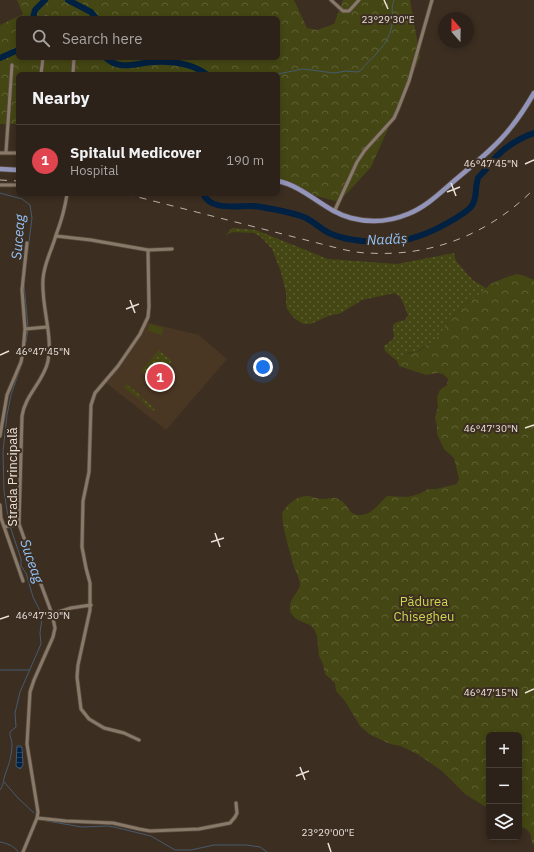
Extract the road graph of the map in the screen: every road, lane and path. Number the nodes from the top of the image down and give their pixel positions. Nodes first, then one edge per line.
1 (331, 0) edge
2 (359, 0) edge
3 (432, 0) edge
4 (42, 60) edge
5 (74, 60) edge
6 (12, 65) dead end
7 (41, 72) edge
8 (73, 72) edge
9 (534, 93) edge
10 (6, 152) junction
11 (0, 153) edge
12 (16, 153) edge
13 (0, 169) edge
14 (16, 170) edge
15 (280, 182) edge
16 (0, 185) edge
17 (16, 185) edge
18 (66, 196) edge
19 (334, 212) junction
20 (56, 236) junction
21 (28, 243) dead end
22 (172, 249) dead end
23 (148, 250) junction
24 (47, 327) junction
25 (27, 329) junction
26 (0, 436) edge
27 (0, 505) edge
28 (18, 524) junction
29 (4, 527) junction
30 (23, 581) dead end
31 (91, 605) junction
32 (52, 614) junction
33 (138, 740) dead end
34 (236, 803) dead end
35 (37, 818) junction
36 (23, 852) edge

1 - 2 street
3 - 19 street
4 - 7 street
5 - 8 street
6 - 10 street
9 - 19 main road
10 - 11 street
10 - 12 street
13 - 14 main road
15 - 19 main road
16 - 17 street
18 - 20 street, Strada Principală
20 - 23 street
20 - 24 street, Strada Principală
21 - 25 street
22 - 23 street
23 - 31 street
24 - 25 street
24 - 28 street, Strada Principală
25 - 26 street
27 - 29 street
28 - 29 street
28 - 32 street, Strada Principală
29 - 30 street
31 - 32 street
31 - 33 street
32 - 35 street, Strada Principală
34 - 35 street
35 - 36 street, Strada Principală

